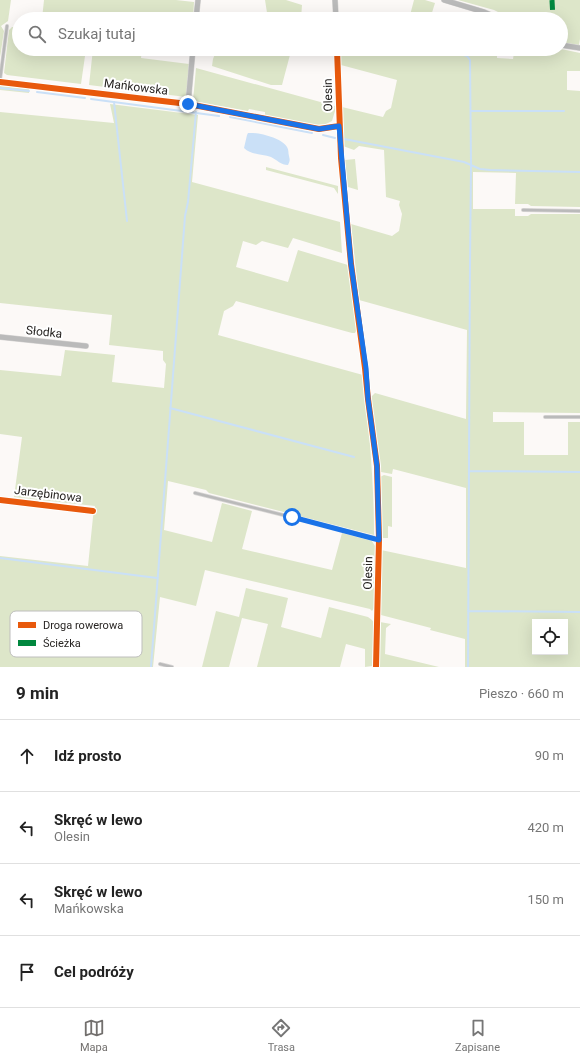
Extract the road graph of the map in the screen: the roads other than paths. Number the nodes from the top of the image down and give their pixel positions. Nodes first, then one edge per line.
1 (198, 0) edge
2 (335, 0) edge
3 (444, 0) edge
4 (197, 12) edge
5 (336, 12) edge
6 (484, 12) edge
7 (7, 26) dead end
8 (568, 46) edge
9 (580, 48) edge
10 (192, 56) edge
11 (337, 56) edge
12 (0, 81) edge
13 (188, 104) junction
14 (339, 126) junction
15 (523, 210) dead end
16 (580, 211) edge
17 (0, 337) edge
18 (86, 346) dead end
19 (545, 417) dead end
20 (580, 417) edge
21 (195, 493) dead end
22 (0, 500) edge
23 (93, 511) dead end
24 (379, 540) junction
25 (160, 664) dead end
26 (172, 667) edge
27 (376, 667) edge

1 - 4 street
2 - 5 street
3 - 6 street
7 - 12 lane
8 - 9 street
10 - 13 street
11 - 14 street, Olesin
12 - 13 street, Mańkowska
13 - 14 street, Mańkowska
14 - 24 street, Olesin
15 - 16 lane
17 - 18 street, Słodka
19 - 20 lane
21 - 24 lane
22 - 23 street, Jarzębinowa
24 - 27 street, Olesin
25 - 26 lane

